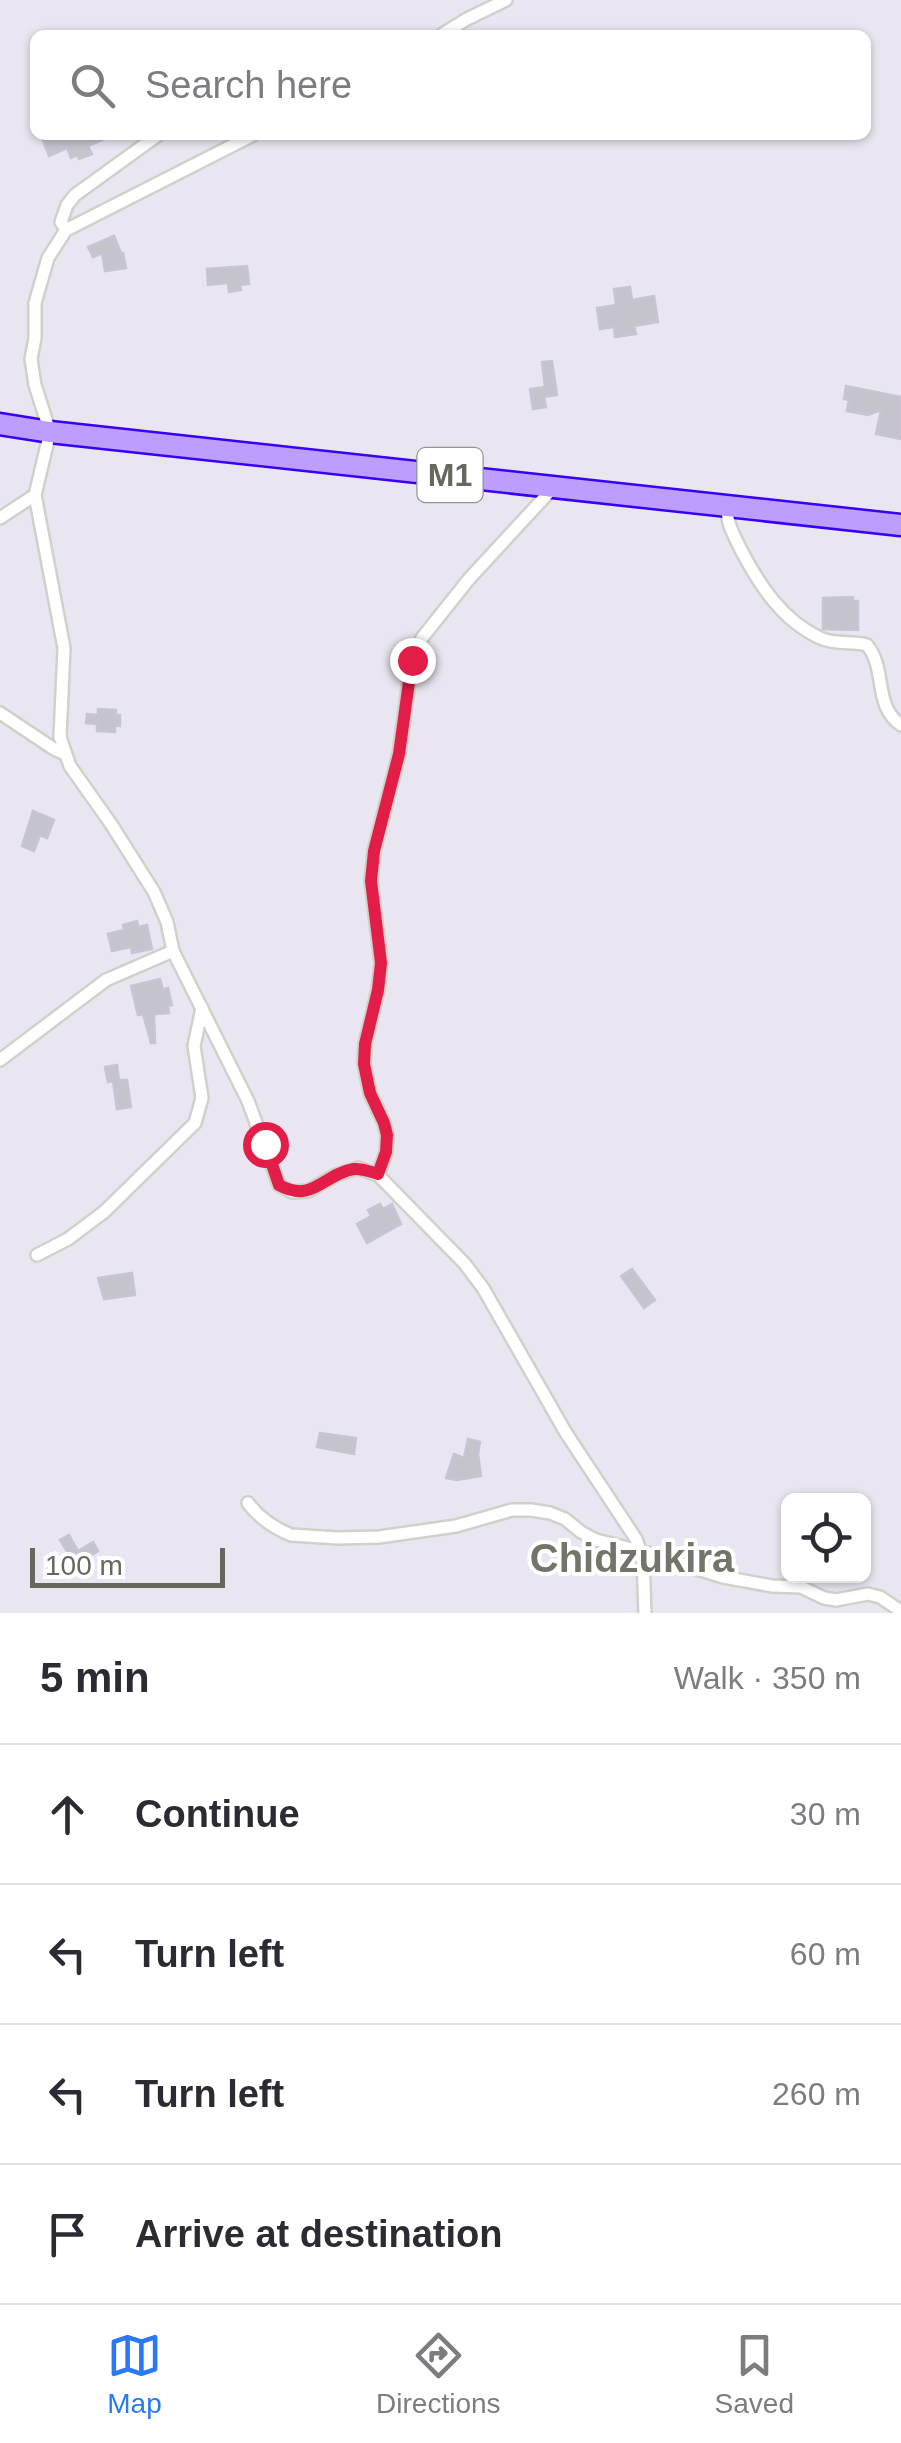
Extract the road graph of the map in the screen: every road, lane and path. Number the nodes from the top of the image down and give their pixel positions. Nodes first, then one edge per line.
1 (506, 0) edge
2 (449, 30) edge
3 (150, 140) edge
4 (239, 140) edge
5 (66, 230) junction
6 (0, 424) edge
7 (50, 432) junction
8 (554, 486) junction
9 (34, 495) junction
10 (728, 505) junction
11 (0, 518) edge
12 (901, 524) edge
13 (0, 714) edge
14 (901, 725) edge
15 (65, 754) junction
16 (173, 951) junction
17 (202, 1008) junction
18 (0, 1060) edge
19 (378, 1174) junction
20 (37, 1255) dead end
21 (248, 1503) dead end
22 (640, 1551) junction
23 (901, 1611) edge
24 (645, 1613) edge

1 - 2 street
3 - 5 street
4 - 5 street
5 - 7 street
6 - 7 highway, M1
7 - 8 highway, M1
7 - 9 street
8 - 10 highway, M1
8 - 19 street
9 - 11 street
9 - 15 street
10 - 12 highway, M1
10 - 14 street
13 - 15 street
15 - 16 street
16 - 17 street
16 - 18 street
17 - 19 street
17 - 20 street
19 - 22 street
21 - 22 street
22 - 23 street
22 - 24 street

